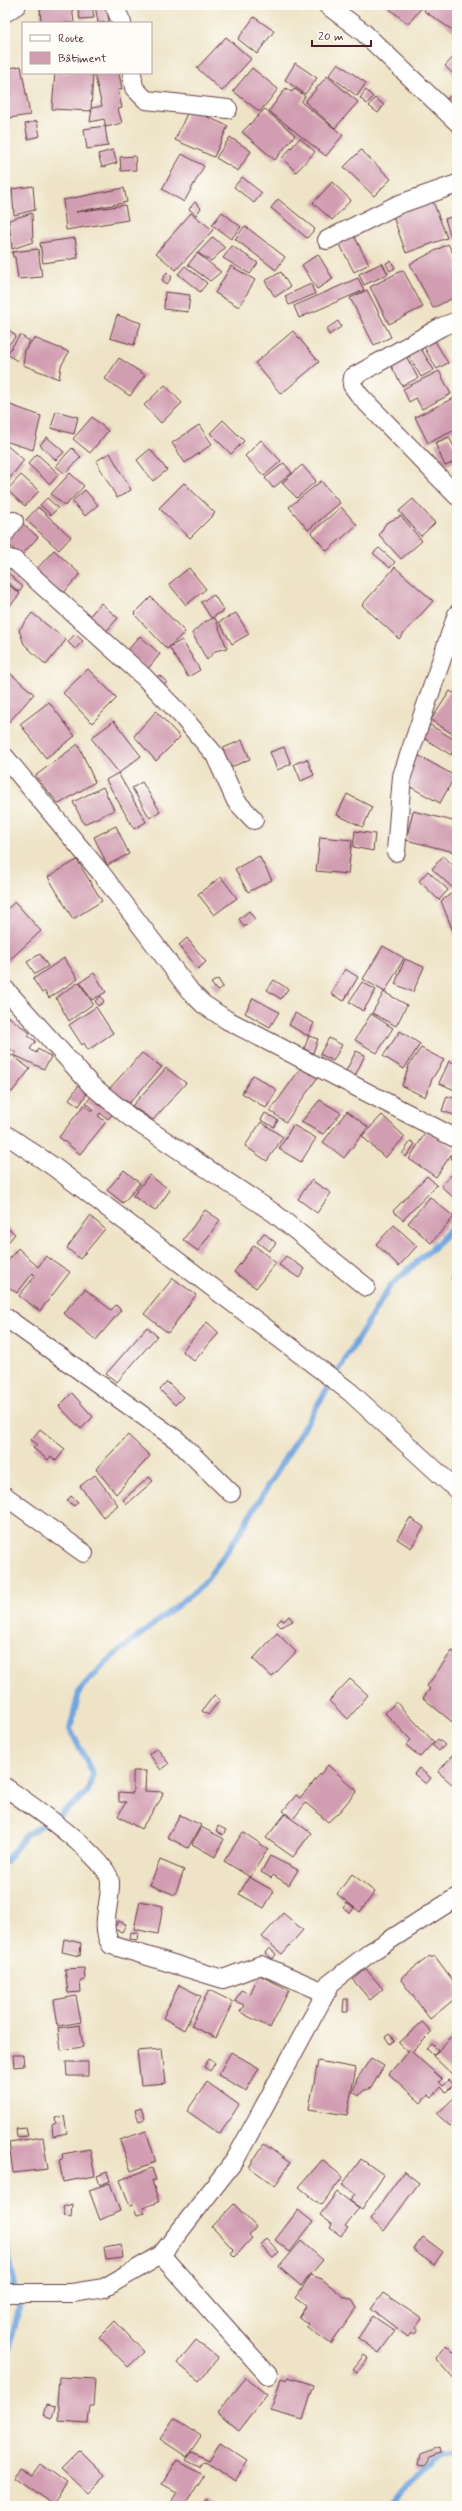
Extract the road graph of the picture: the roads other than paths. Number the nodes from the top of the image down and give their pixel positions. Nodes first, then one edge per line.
1 (17, 5) edge
2 (114, 5) edge
3 (327, 5) edge
4 (5, 13) edge
5 (122, 22) edge
6 (132, 74) edge
7 (228, 109) dead end
8 (457, 122) edge
9 (457, 184) edge
10 (327, 240) dead end
11 (457, 321) edge
12 (457, 496) edge
13 (5, 558) edge
14 (457, 614) edge
15 (5, 757) edge
16 (254, 820) dead end
17 (396, 852) dead end
18 (5, 989) edge
19 (5, 1134) edge
20 (457, 1138) edge
21 (366, 1287) dead end
22 (5, 1317) edge
23 (457, 1490) edge
24 (231, 1493) dead end
25 (5, 1496) edge
26 (84, 1553) dead end
27 (5, 1787) edge
28 (457, 1897) edge
29 (329, 1987) junction
30 (161, 2256) junction
31 (5, 2293) edge
32 (268, 2375) dead end

1 - 4 street
2 - 5 street
3 - 8 street
6 - 7 street
9 - 10 street
11 - 12 street
13 - 16 street
14 - 17 street
15 - 20 street
18 - 21 street
19 - 23 street
22 - 24 street
25 - 26 street
27 - 29 street
28 - 29 street
29 - 30 street
30 - 31 street
30 - 32 street

